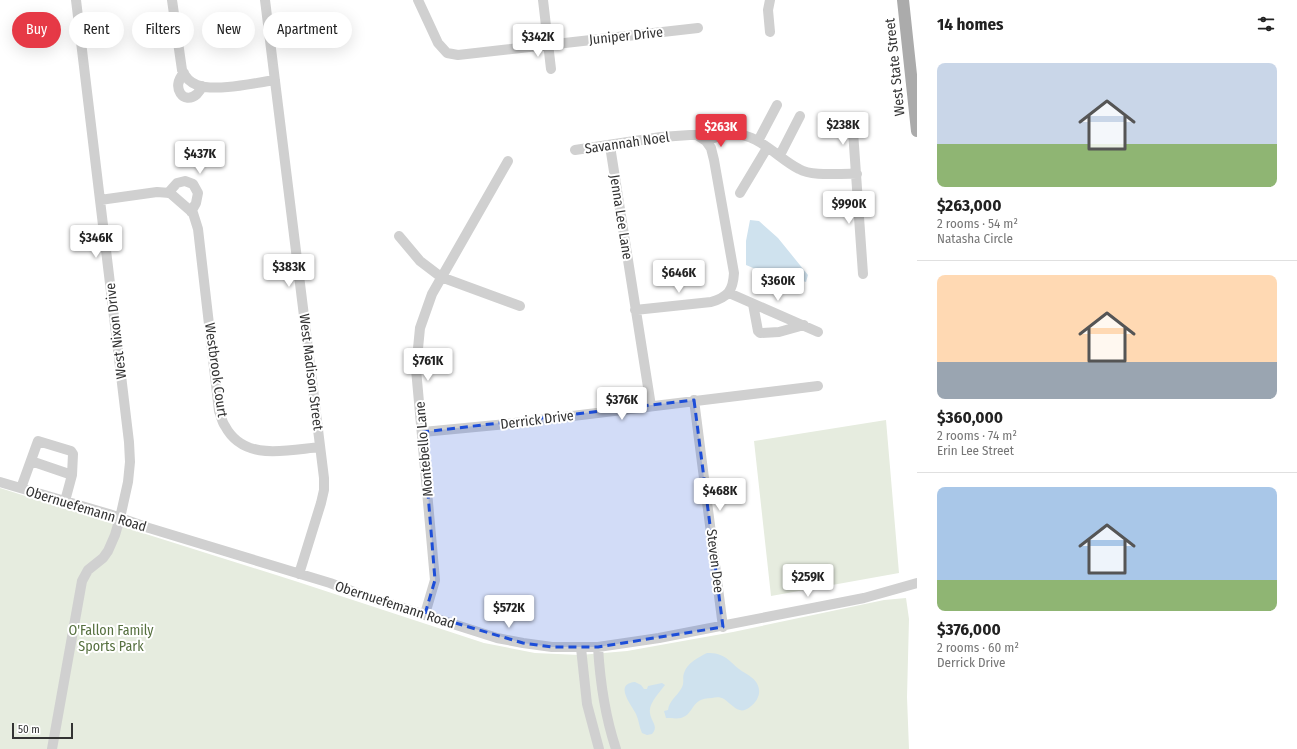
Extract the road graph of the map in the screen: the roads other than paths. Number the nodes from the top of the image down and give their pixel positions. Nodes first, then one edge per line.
1 (76, 0) edge
2 (172, 0) edge
3 (265, 0) edge
4 (418, 0) edge
5 (543, 0) edge
6 (770, 0) edge
7 (903, 0) edge
8 (698, 28) dead end
9 (770, 32) dead end
10 (548, 44) junction
11 (551, 69) dead end
12 (184, 73) junction
13 (275, 80) junction
14 (202, 86) junction
15 (777, 105) dead end
16 (800, 116) dead end
17 (852, 117) dead end
18 (917, 131) edge
19 (706, 141) junction
20 (758, 141) junction
21 (610, 146) junction
22 (767, 148) junction
23 (576, 150) dead end
24 (780, 156) junction
25 (508, 162) dead end
26 (857, 174) junction
27 (168, 193) junction
28 (740, 193) dead end
29 (100, 200) junction
30 (192, 212) junction
31 (398, 236) dead end
32 (863, 274) dead end
33 (442, 278) junction
34 (729, 293) junction
35 (753, 304) junction
36 (520, 306) dead end
37 (635, 310) junction
38 (804, 326) junction
39 (818, 332) dead end
40 (818, 386) dead end
41 (694, 400) junction
42 (651, 406) junction
43 (422, 432) junction
44 (320, 447) junction
45 (31, 461) junction
46 (72, 474) junction
47 (0, 482) edge
48 (21, 488) junction
49 (65, 501) junction
50 (120, 518) junction
51 (299, 574) junction
52 (917, 583) edge
53 (425, 614) junction
54 (723, 627) junction
55 (598, 647) junction
56 (581, 648) junction
57 (52, 749) edge
58 (600, 749) edge
59 (616, 749) edge

1 - 29 street, West Nixon Drive
2 - 12 street
3 - 13 street, West Madison Street
4 - 10 street, Juniper Drive
5 - 10 street
6 - 9 street
7 - 18 main road, West State Street
8 - 10 street, Juniper Drive
10 - 11 street
12 - 14 street
12 - 14 street
13 - 14 street
13 - 44 street, West Madison Street
15 - 20 street
16 - 24 street
17 - 26 street
19 - 20 street
19 - 21 street, Savannah Noel
19 - 34 street
20 - 22 street
21 - 23 street, Savannah Noel
21 - 37 street, Jenna Lee Lane
22 - 24 street
22 - 28 street
24 - 26 street
25 - 33 street, Montebello Lane
26 - 32 street
27 - 29 street
27 - 30 street
27 - 30 street
29 - 50 street, West Nixon Drive
30 - 44 street, Westbrook Court
31 - 33 street
33 - 36 street
33 - 43 street, Montebello Lane
34 - 35 street
34 - 37 street
35 - 38 street
35 - 38 street
37 - 42 street, Jenna Lee Lane
38 - 39 street
40 - 41 street, Derrick Drive
41 - 42 street, Derrick Drive
41 - 54 street, Steven Dee
42 - 43 street, Derrick Drive
43 - 53 street, Montebello Lane
44 - 51 street, West Madison Street
45 - 46 street
45 - 46 street
45 - 48 street
46 - 49 street
47 - 48 street, Obernuefemann Road
48 - 49 street, Obernuefemann Road
49 - 50 street, Obernuefemann Road
50 - 51 street, Obernuefemann Road
50 - 57 street, West Nixon Drive
51 - 53 street, Obernuefemann Road
52 - 54 street, Obernuefemann Road
53 - 56 street, Obernuefemann Road
54 - 55 street, Obernuefemann Road
55 - 56 street, Obernuefemann Road
55 - 59 street
56 - 58 street

